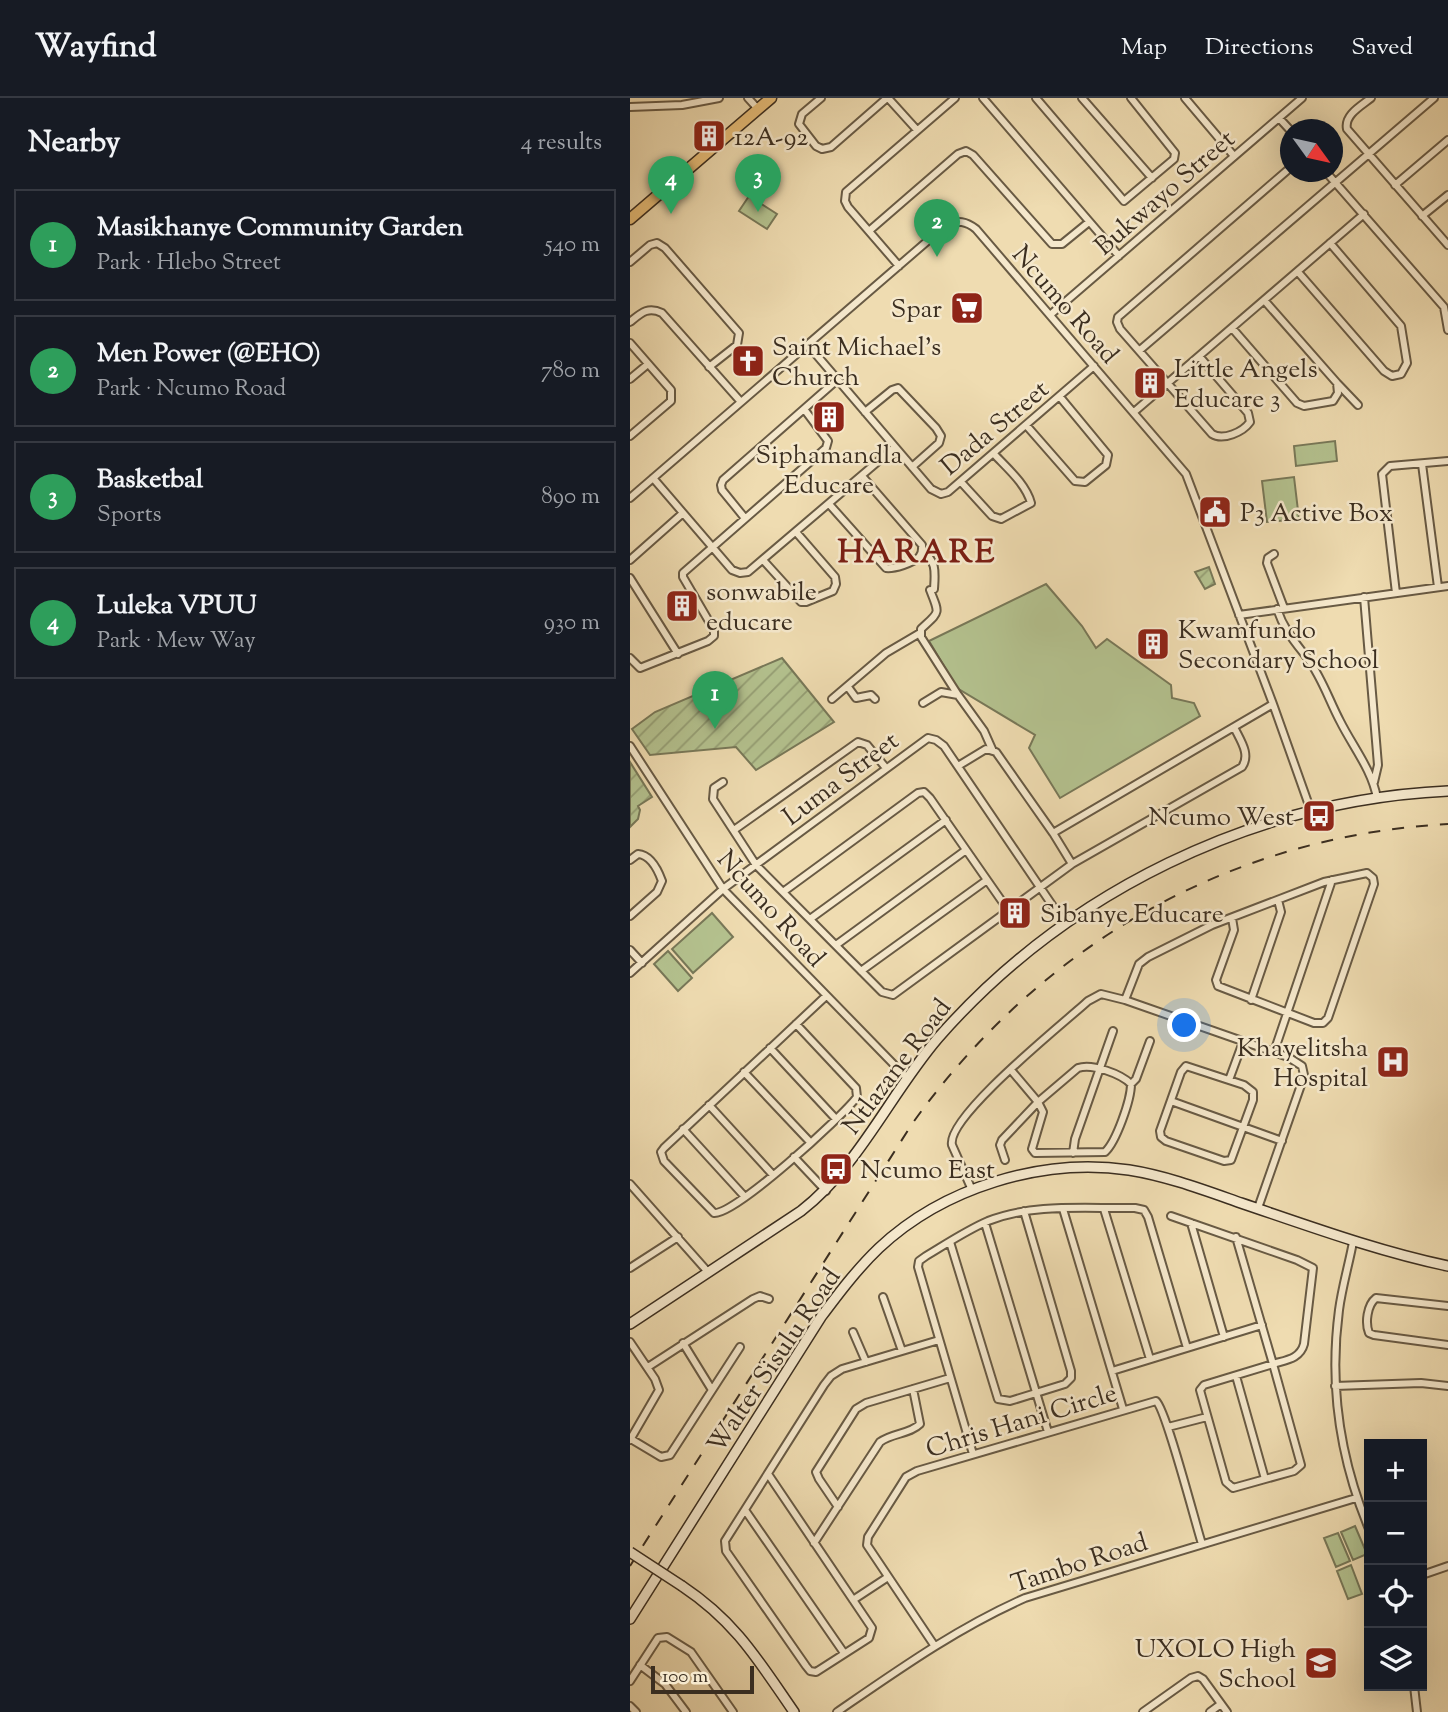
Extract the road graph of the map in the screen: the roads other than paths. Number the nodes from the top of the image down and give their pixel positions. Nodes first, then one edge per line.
1 (719, 98) edge
2 (748, 98) edge
3 (771, 98) edge
4 (821, 98) edge
5 (888, 98) edge
6 (955, 98) edge
7 (983, 98) edge
8 (1036, 98) edge
9 (1049, 98) edge
10 (1082, 98) edge
11 (1131, 98) edge
12 (1185, 98) edge
13 (1302, 98) edge
14 (1371, 98) edge
15 (1434, 98) edge
16 (1042, 105) junction
17 (630, 107) edge
18 (758, 109) junction
19 (1279, 118) joint
20 (917, 130) junction
21 (1448, 140) edge
22 (1369, 155) junction
23 (1234, 156) junction
24 (1280, 177) edge
25 (1152, 178) junction
26 (1336, 183) junction
27 (1395, 186) junction
28 (1448, 195) edge
29 (1364, 214) junction
30 (1422, 216) junction
31 (630, 219) edge
32 (1089, 222) junction
33 (869, 231) junction
34 (1330, 243) junction
35 (1448, 245) edge
36 (1119, 256) junction
37 (630, 262) edge
38 (899, 266) junction
39 (1297, 272) junction
40 (1264, 300) junction
41 (1446, 306) edge
42 (1050, 315) junction
43 (630, 322) edge
44 (1232, 328) junction
45 (1448, 330) edge
46 (630, 343) edge
47 (808, 345) junction
48 (1140, 350) junction
49 (1199, 356) junction
50 (648, 364) junction
51 (1094, 366) junction
52 (709, 367) junction
53 (630, 379) edge
54 (837, 380) junction
55 (1167, 383) junction
56 (1337, 383) junction
57 (1060, 397) junction
58 (741, 402) junction
59 (1358, 405) dead end
60 (804, 409) junction
61 (865, 412) junction
62 (1134, 412) junction
63 (1026, 425) junction
64 (630, 436) edge
65 (895, 447) junction
66 (994, 454) junction
67 (1448, 461) edge
68 (1422, 464) junction
69 (912, 467) junction
70 (862, 476) junction
71 (653, 478) junction
72 (961, 481) junction
73 (630, 498) edge
74 (829, 504) junction
75 (683, 513) junction
76 (744, 517) junction
77 (796, 532) junction
78 (711, 546) junction
79 (922, 552) junction
80 (1274, 554) dead end
81 (630, 559) edge
82 (763, 560) junction
83 (630, 579) edge
84 (1448, 586) edge
85 (1438, 587) junction
86 (1396, 593) junction
87 (1364, 597) junction
88 (1280, 609) junction
89 (1239, 615) junction
90 (920, 633) junction
91 (678, 654) junction
92 (630, 658) edge
93 (848, 687) junction
94 (958, 695) junction
95 (832, 699) dead end
96 (875, 699) dead end
97 (923, 702) dead end
98 (1273, 704) junction
99 (1234, 727) junction
100 (630, 746) edge
101 (992, 749) junction
102 (958, 766) junction
103 (886, 768) junction
104 (723, 782) dead end
105 (1374, 782) junction
106 (1448, 791) edge
107 (1377, 799) junction
108 (1311, 811) junction
109 (946, 820) junction
110 (734, 831) junction
111 (1053, 833) junction
112 (966, 850) junction
113 (630, 860) edge
114 (1072, 864) junction
115 (756, 865) junction
116 (986, 880) junction
117 (1332, 880) junction
118 (1040, 886) junction
119 (723, 890) junction
120 (783, 892) junction
121 (1278, 900) junction
122 (1008, 910) junction
123 (630, 916) edge
124 (1232, 918) junction
125 (810, 919) junction
126 (1065, 923) junction
127 (836, 945) junction
128 (630, 950) edge
129 (642, 963) junction
130 (861, 971) junction
131 (630, 973) edge
132 (826, 996) junction
133 (1125, 1000) junction
134 (1251, 1000) junction
135 (1288, 1013) junction
136 (796, 1024) junction
137 (1114, 1031) dead end
138 (1150, 1041) dead end
139 (1243, 1042) junction
140 (770, 1048) junction
141 (1275, 1052) junction
142 (1011, 1070) junction
143 (1100, 1070) junction
144 (744, 1072) junction
145 (907, 1078) junction
146 (1229, 1080) junction
147 (1131, 1084) junction
148 (1171, 1101) junction
149 (1038, 1102) junction
150 (709, 1105) junction
151 (835, 1118) junction
152 (1243, 1126) junction
153 (683, 1129) junction
154 (1282, 1141) junction
155 (810, 1142) junction
156 (1073, 1153) junction
157 (794, 1157) junction
158 (1005, 1160) dead end
159 (774, 1175) junction
160 (630, 1184) edge
161 (972, 1190) junction
162 (826, 1191) junction
163 (745, 1197) junction
164 (1258, 1208) junction
165 (1063, 1209) junction
166 (1104, 1209) junction
167 (1024, 1211) junction
168 (1171, 1216) dead end
169 (985, 1223) junction
170 (1191, 1223) junction
171 (678, 1237) junction
172 (1236, 1237) junction
173 (950, 1242) junction
174 (1353, 1242) junction
175 (1448, 1266) edge
176 (630, 1268) edge
177 (708, 1272) junction
178 (883, 1297) dead end
179 (769, 1299) dead end
180 (1448, 1306) edge
181 (630, 1324) edge
182 (1262, 1325) junction
183 (853, 1332) dead end
184 (1224, 1337) junction
185 (939, 1340) junction
186 (630, 1342) edge
187 (684, 1343) junction
188 (1448, 1345) edge
189 (740, 1347) dead end
190 (1187, 1348) junction
191 (902, 1351) junction
192 (1150, 1360) junction
193 (866, 1362) junction
194 (1273, 1364) junction
195 (648, 1367) junction
196 (1112, 1371) junction
197 (1236, 1376) junction
198 (950, 1378) junction
199 (1335, 1386) junction
200 (1448, 1386) edge
201 (913, 1389) junction
202 (712, 1390) junction
203 (1035, 1393) junction
204 (1123, 1409) junction
205 (1207, 1417) junction
206 (1168, 1427) junction
207 (1048, 1432) junction
208 (630, 1439) edge
209 (973, 1454) junction
210 (768, 1474) junction
211 (1265, 1479) junction
212 (1356, 1498) junction
213 (838, 1507) junction
214 (745, 1510) junction
215 (1364, 1517) edge
216 (814, 1543) junction
217 (1202, 1544) junction
218 (630, 1552) edge
219 (1448, 1566) edge
220 (1427, 1573) edge
221 (888, 1577) junction
222 (853, 1600) junction
223 (630, 1619) edge
224 (934, 1646) junction
225 (844, 1653) junction
226 (640, 1665) junction
227 (630, 1681) edge
228 (1415, 1691) edge
229 (1221, 1704) junction
230 (630, 1706) edge
231 (636, 1712) edge
232 (686, 1712) edge
233 (733, 1712) edge
234 (794, 1712) edge
235 (837, 1712) edge
236 (1143, 1712) edge
237 (1210, 1712) edge
238 (1227, 1712) edge
239 (1417, 1712) edge

1 - 17 street
2 - 18 street
3 - 18 main road
4 - 5 street
5 - 20 street
6 - 20 street
7 - 32 street
8 - 16 street
9 - 16 street
10 - 25 street
11 - 25 street
12 - 23 street
13 - 19 street, Bukwayo Street
14 - 22 street
15 - 22 street
16 - 25 street
18 - 31 main road
19 - 23 street, Bukwayo Street
20 - 33 street
21 - 27 street
22 - 26 street
22 - 27 street
23 - 36 street, Bukwayo Street
24 - 48 street
26 - 29 street
26 - 48 street
27 - 30 street
28 - 30 street
29 - 34 street
29 - 41 street
30 - 35 street
32 - 33 street
32 - 36 street
33 - 38 street
34 - 39 street
34 - 39 street
36 - 42 street, Bukwayo Street
37 - 52 street
38 - 42 street, Ncumo Road
38 - 47 street, Ncumo Road
39 - 40 street
40 - 44 street
40 - 56 street
41 - 45 street
42 - 51 street, Ncumo Road
43 - 52 street
44 - 49 street
44 - 56 street
46 - 50 street
47 - 54 street, Dada Street
47 - 58 street, Ncumo Road
48 - 55 street
49 - 55 street
49 - 55 street
50 - 53 street
50 - 64 street
51 - 57 street, Dada Street
51 - 62 street, Ncumo Road
52 - 58 street
54 - 60 street
54 - 61 street, Dada Street
55 - 62 street
56 - 59 street
57 - 63 street, Dada Street
57 - 63 street
58 - 71 street, Ncumo Road
60 - 76 street
60 - 76 street
61 - 65 street, Dada Street
61 - 69 street
62 - 89 street, Ncumo Road
63 - 66 street, Dada Street
65 - 69 street, Dada Street
65 - 70 street
66 - 72 street, Dada Street
66 - 72 street
67 - 68 street
68 - 85 street
68 - 86 street
69 - 72 street, Dada Street
70 - 74 street
70 - 79 street
71 - 73 street, Ncumo Road
71 - 75 street
74 - 77 street
74 - 79 street
75 - 78 street
75 - 81 street
76 - 78 street
77 - 82 street
77 - 82 street
78 - 82 street
78 - 91 street
79 - 90 street
80 - 88 street
83 - 91 street
84 - 85 street
85 - 86 street
86 - 87 street
87 - 88 street
87 - 105 street
88 - 89 street
88 - 105 street
89 - 98 street, Ncumo Road
90 - 93 street
90 - 94 street
91 - 92 street
93 - 95 street
93 - 96 street
94 - 97 street
94 - 101 street
98 - 99 street
98 - 108 street, Ncumo Road
99 - 111 street
99 - 114 street
100 - 119 street, Ncumo Road
101 - 102 street
101 - 111 street
102 - 103 street, Luma Street
102 - 118 street, Luma Street
103 - 110 street
103 - 115 street, Luma Street
104 - 110 street
105 - 107 street
106 - 107 street, Ntlazane Road
107 - 108 street, Ntlazane Road
108 - 126 street, Ntlazane Road
109 - 112 street
109 - 120 street
109 - 125 street
110 - 115 street
111 - 114 street
112 - 116 street
112 - 127 street
113 - 123 street
114 - 118 street
115 - 119 street, Luma Street
115 - 120 street
116 - 122 street
116 - 130 street
117 - 121 street
117 - 135 street
117 - 135 street
118 - 122 street
118 - 126 street, Luma Street
119 - 129 street, Luma Street
119 - 132 street, Ncumo Road
120 - 125 street
121 - 124 street
121 - 134 street
122 - 130 street
124 - 133 street
124 - 134 street
125 - 127 street
126 - 145 street, Ntlazane Road
127 - 130 street
128 - 129 street
129 - 131 street, Luma Street
132 - 136 street
132 - 145 street, Ncumo Road
133 - 139 street
133 - 142 street
134 - 135 street
135 - 141 street
136 - 140 street
136 - 151 street
137 - 143 street
138 - 147 street
139 - 141 street
139 - 146 street
140 - 144 street
140 - 151 street
141 - 154 street
142 - 149 street
142 - 161 street
143 - 147 street
143 - 149 street
143 - 156 street
144 - 150 street
144 - 155 street
145 - 162 street, Ntlazane Road
146 - 148 street
146 - 152 street
147 - 156 street
148 - 152 street
148 - 152 street
149 - 156 street
149 - 158 street
150 - 153 street
150 - 159 street
151 - 155 street
152 - 154 street
153 - 163 street
153 - 163 street
154 - 164 street
155 - 157 street
157 - 159 street
157 - 162 street
159 - 163 street
160 - 171 street
161 - 164 street, Walter Sisulu Road
161 - 223 street, Walter Sisulu Road
162 - 177 street, Ntlazane Road
164 - 174 street, Walter Sisulu Road
165 - 166 street
165 - 167 street
165 - 196 street
166 - 190 street
166 - 192 street
167 - 169 street
167 - 203 street
168 - 170 street
169 - 173 street
169 - 203 street
170 - 172 street
170 - 184 street
171 - 176 street
171 - 177 street
172 - 182 street
172 - 194 street
173 - 185 street
173 - 203 street
174 - 175 street, Walter Sisulu Road
174 - 199 street
177 - 181 street, Ntlazane Road
178 - 191 street
179 - 187 street
180 - 188 street
182 - 184 street
182 - 194 street
183 - 193 street
184 - 190 street
185 - 191 street
185 - 198 street
186 - 195 street
187 - 195 street
187 - 202 street
189 - 202 street
190 - 192 street
191 - 193 street
192 - 196 street
193 - 210 street
194 - 197 street
194 - 211 street
195 - 208 street
196 - 204 street
197 - 205 street
197 - 211 street
198 - 201 street
198 - 209 street
199 - 200 street
199 - 212 street
201 - 213 street
201 - 213 street
202 - 208 street
203 - 207 street
204 - 206 street, Chris Hani Circle
204 - 207 street, Chris Hani Circle
205 - 206 street
205 - 211 street
206 - 217 street, Chris Hani Circle
207 - 209 street, Chris Hani Circle
209 - 221 street, Chris Hani Circle
210 - 214 street
210 - 216 street
212 - 215 street
212 - 217 street, Tambo Road
213 - 216 street
214 - 225 street
214 - 225 street
216 - 222 street
217 - 224 street, Tambo Road
218 - 234 street, bridge
219 - 220 street
221 - 222 street
221 - 224 street, Chris Hani Circle
222 - 225 street
224 - 235 street, Tambo Road
226 - 227 street
226 - 232 street
226 - 233 street
228 - 239 street
229 - 236 street
229 - 237 street
229 - 238 street
230 - 231 street

